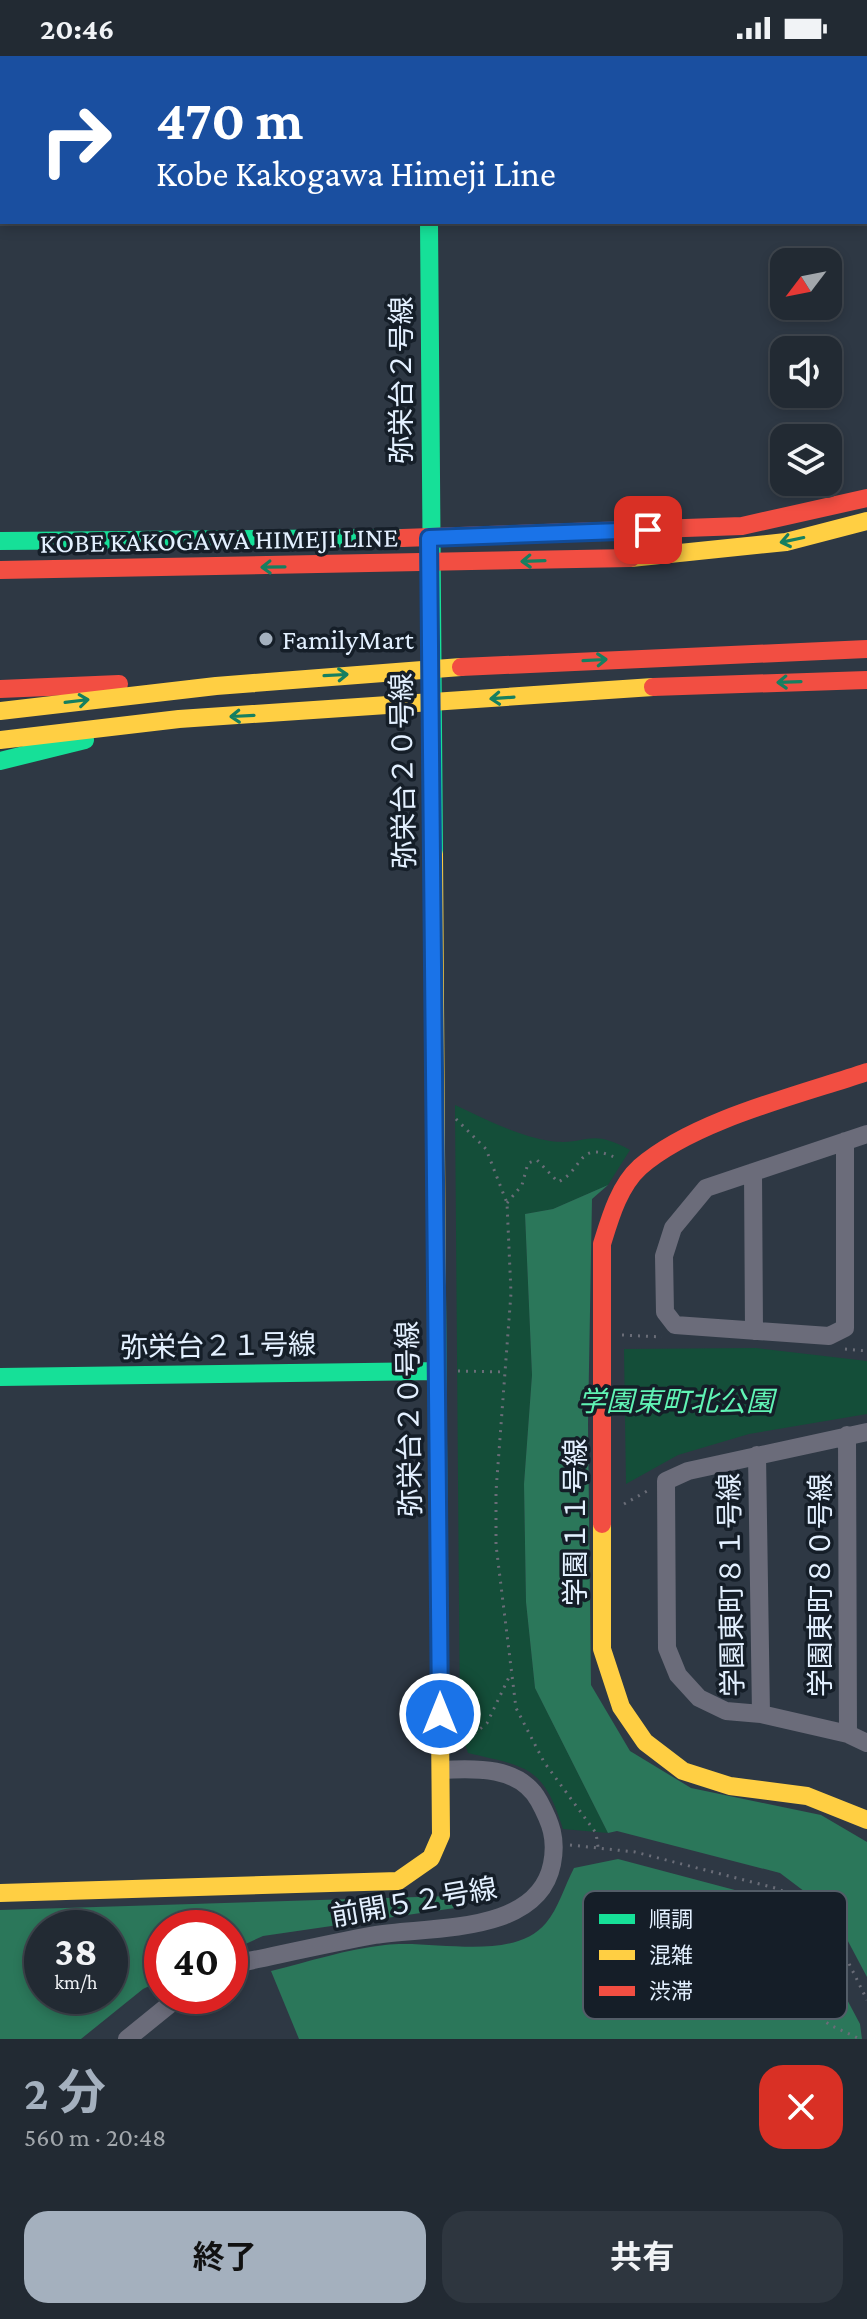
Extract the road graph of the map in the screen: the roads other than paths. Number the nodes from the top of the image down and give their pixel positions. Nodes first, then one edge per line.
1 (429, 224) edge
2 (867, 498) edge
3 (867, 521) edge
4 (429, 538) junction
5 (0, 541) edge
6 (429, 564) junction
7 (0, 570) edge
8 (867, 649) edge
9 (867, 680) edge
10 (176, 688) junction
11 (0, 689) edge
12 (0, 711) edge
13 (122, 725) junction
14 (0, 740) edge
15 (0, 761) edge
16 (867, 1072) edge
17 (867, 1134) edge
18 (845, 1141) junction
19 (753, 1172) junction
20 (754, 1331) junction
21 (437, 1371) junction
22 (0, 1377) edge
23 (867, 1432) edge
24 (847, 1435) junction
25 (757, 1455) junction
26 (761, 1714) junction
27 (848, 1734) junction
28 (867, 1743) edge
29 (441, 1770) junction
30 (867, 1820) edge
31 (0, 1893) edge
32 (248, 1961) edge
33 (158, 2014) edge
34 (127, 2039) edge

1 - 4 main road, 弥栄台２号線
2 - 4 main road, KOBE KAKOGAWA HIMEJI LINE
3 -> 6 main road, KOBE KAKOGAWA HIMEJI LINE
4 - 5 main road, KOBE KAKOGAWA HIMEJI LINE
4 - 6 main road, 弥栄台２０号線
6 -> 7 main road, KOBE KAKOGAWA HIMEJI LINE
6 - 21 main road, 弥栄台２０号線
10 -> 8 main road, bridge
9 -> 13 main road, bridge
10 - 11 main road
12 -> 10 main road, bridge
13 - 14 main road, bridge
13 - 15 main road, bridge
16 - 30 main road, 学園１１号線
17 - 18 street
18 - 19 street
18 - 20 street
19 - 20 street
19 - 20 street
21 - 22 main road, 弥栄台２１号線
21 - 29 main road, 弥栄台２０号線
23 - 24 street
24 - 25 street
24 - 27 street, 学園東町８０号線
25 - 26 street, 学園東町８１号線
25 - 26 street
26 - 27 street
27 - 28 street
29 - 31 main road, 弥栄台２０号線
29 - 32 street, 前開５２号線
33 - 34 street

